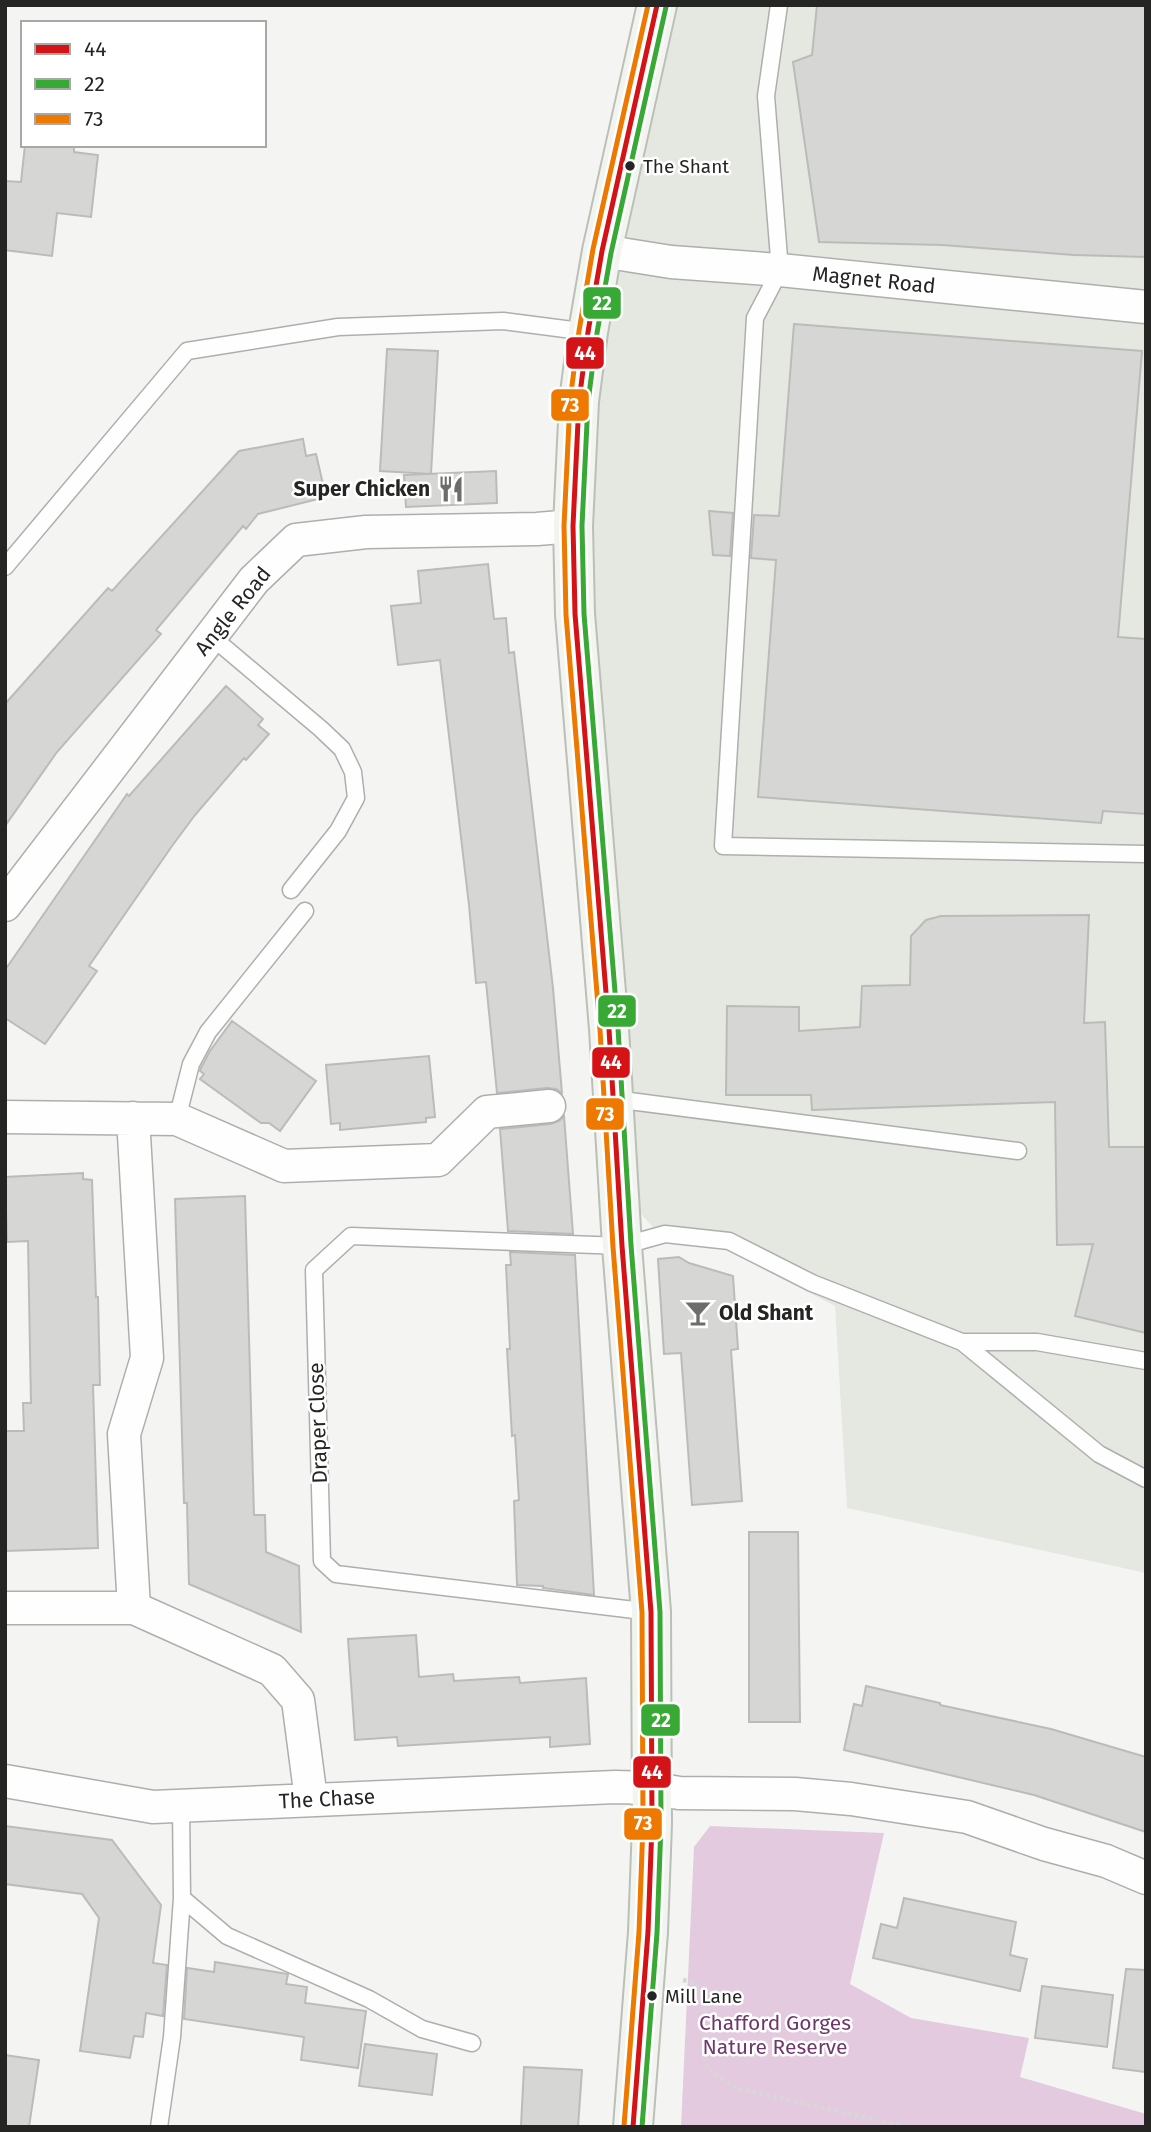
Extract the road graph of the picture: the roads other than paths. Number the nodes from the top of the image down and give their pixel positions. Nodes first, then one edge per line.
1 (657, 5) edge
2 (779, 5) edge
3 (602, 251) junction
4 (780, 270) junction
5 (1146, 307) edge
6 (588, 332) junction
7 (572, 526) junction
8 (5, 567) edge
9 (212, 637) junction
10 (1146, 854) edge
11 (291, 890) dead end
12 (5, 905) edge
13 (305, 911) dead end
14 (614, 1099) junction
15 (549, 1106) dead end
16 (5, 1117) edge
17 (133, 1118) junction
18 (177, 1119) junction
19 (1018, 1151) dead end
20 (622, 1246) junction
21 (962, 1342) junction
22 (1146, 1361) edge
23 (1146, 1479) edge
24 (5, 1608) edge
25 (134, 1608) junction
26 (651, 1612) junction
27 (5, 1781) edge
28 (651, 1788) junction
29 (311, 1799) junction
30 (181, 1806) junction
31 (1146, 1878) edge
32 (182, 1898) junction
33 (472, 2043) dead end
34 (159, 2127) edge
35 (633, 2127) edge

1 - 3 main road
2 - 4 lane
3 - 4 street, Magnet Road
3 - 6 main road
4 - 5 street, Magnet Road
4 - 10 lane
6 - 7 main road
6 - 8 lane
7 - 9 street, Angle Road
7 - 14 main road
9 - 11 lane
9 - 12 street, Angle Road
13 - 18 lane
14 - 19 lane
14 - 20 main road
15 - 18 street
16 - 17 street
17 - 18 street
17 - 25 street
20 - 21 lane, Draper Close
20 - 26 main road
20 - 26 lane, Draper Close
21 - 22 lane
21 - 23 lane
24 - 25 street
25 - 29 street
26 - 28 main road
27 - 30 street, The Chase
28 - 29 street, The Chase
28 - 31 street
28 - 35 main road
29 - 30 street, The Chase
30 - 32 lane
32 - 33 lane
32 - 34 lane

